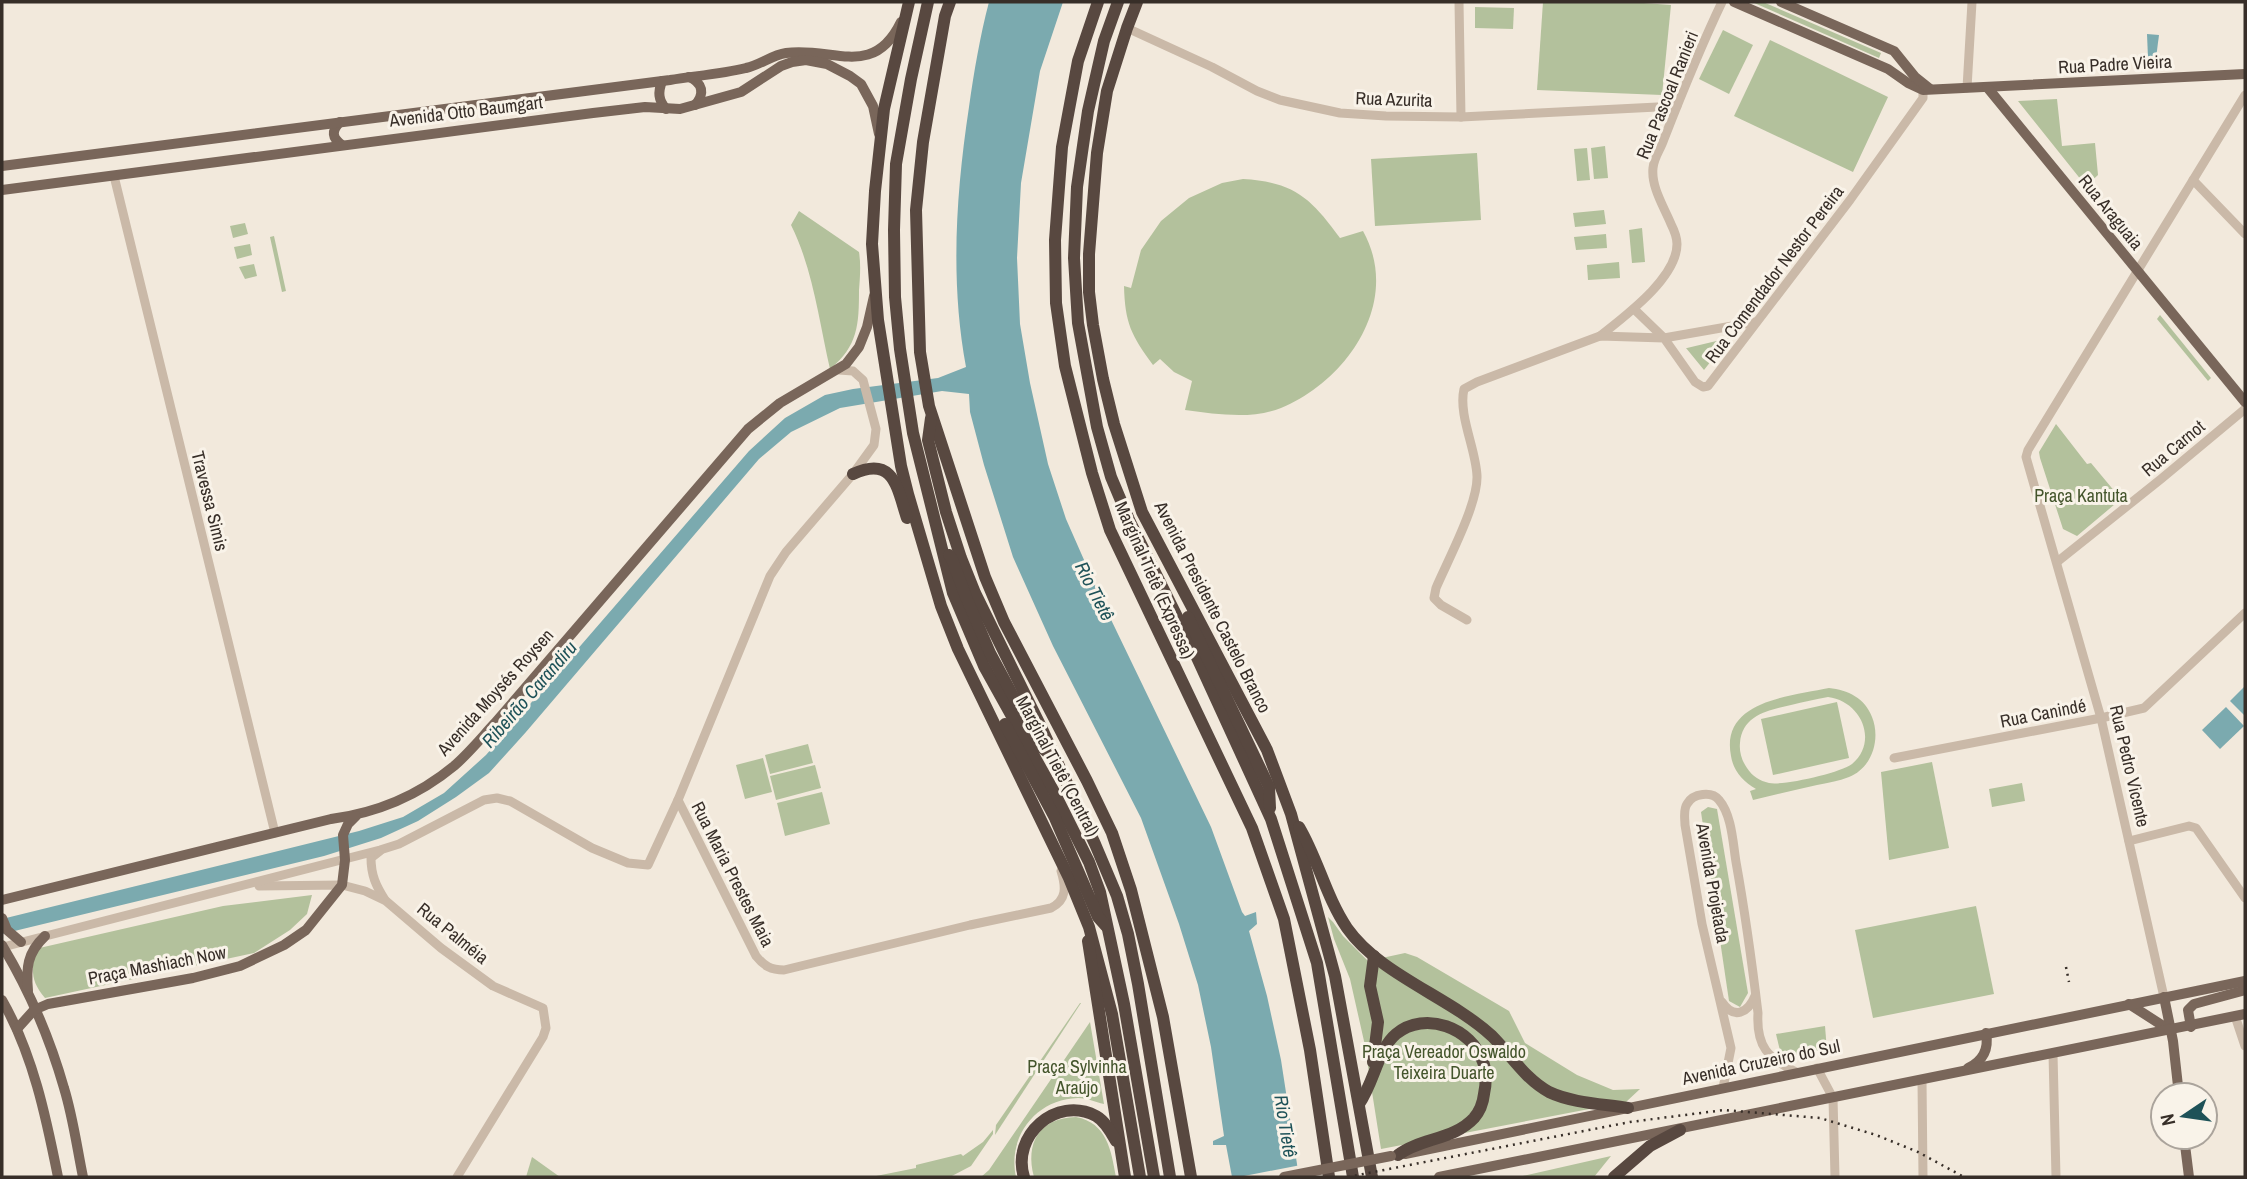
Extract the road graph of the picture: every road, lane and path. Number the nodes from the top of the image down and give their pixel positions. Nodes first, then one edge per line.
1 (928, 2) edge
2 (950, 2) edge
3 (1098, 2) edge
4 (1118, 2) edge
5 (1138, 2) edge
6 (1459, 2) edge
7 (1722, 2) edge
8 (1734, 2) edge
9 (1781, 2) edge
10 (1972, 2) edge
11 (908, 5) edge
12 (1127, 28) junction
13 (1888, 49) junction
14 (1878, 65) junction
15 (2245, 74) edge
16 (689, 77) junction
17 (662, 80) junction
18 (1987, 87) junction
19 (1925, 88) junction
20 (1967, 88) junction
21 (2245, 95) edge
22 (695, 105) junction
23 (1677, 106) junction
24 (666, 109) junction
25 (1461, 117) junction
26 (340, 122) junction
27 (320, 125) junction
28 (881, 139) junction
29 (342, 145) junction
30 (323, 148) junction
31 (2, 166) edge
32 (114, 176) junction
33 (2193, 180) junction
34 (2, 190) edge
35 (2245, 234) edge
36 (2137, 271) junction
37 (875, 290) junction
38 (1634, 309) junction
39 (1755, 322) junction
40 (1600, 336) junction
41 (1664, 338) junction
42 (839, 370) junction
43 (2245, 402) edge
44 (2245, 409) edge
45 (931, 410) junction
46 (853, 474) junction
47 (940, 546) junction
48 (2057, 562) junction
49 (1178, 583) junction
50 (941, 606) junction
51 (2245, 613) edge
52 (1467, 620) dead end
53 (992, 718) junction
54 (2101, 718) junction
55 (1054, 757) junction
56 (1894, 758) dead end
57 (678, 800) junction
58 (1291, 814) junction
59 (354, 818) junction
60 (1271, 819) junction
61 (275, 833) junction
62 (2129, 841) junction
63 (380, 850) junction
64 (1055, 850) junction
65 (344, 855) junction
66 (245, 886) junction
67 (342, 886) junction
68 (1117, 896) junction
69 (2245, 898) edge
70 (386, 901) junction
71 (3, 903) edge
72 (2, 918) edge
73 (1089, 927) junction
74 (1109, 929) junction
75 (45, 936) junction
76 (19, 941) junction
77 (2, 947) edge
78 (1374, 956) junction
79 (2245, 981) edge
80 (2245, 987) edge
81 (1756, 993) junction
82 (2164, 997) junction
83 (29, 998) junction
84 (1720, 998) junction
85 (2, 1000) edge
86 (2129, 1004) junction
87 (34, 1010) junction
88 (2240, 1015) edge
89 (2191, 1027) junction
90 (16, 1029) junction
91 (2171, 1031) junction
92 (1986, 1033) junction
93 (2245, 1046) edge
94 (1132, 1048) junction
95 (2053, 1054) junction
96 (1816, 1068) junction
97 (1796, 1072) junction
98 (1959, 1073) junction
99 (1374, 1076) junction
100 (1922, 1080) junction
101 (2177, 1081) edge
102 (1723, 1088) junction
103 (1833, 1098) junction
104 (1359, 1104) junction
105 (1628, 1108) junction
106 (1680, 1130) junction
107 (1121, 1150) junction
108 (2186, 1151) edge
109 (1395, 1156) junction
110 (58, 1177) edge
111 (83, 1177) edge
112 (457, 1177) edge
113 (1024, 1177) edge
114 (1125, 1177) edge
115 (1140, 1177) edge
116 (1154, 1177) edge
117 (1170, 1177) edge
118 (1191, 1177) edge
119 (1284, 1177) edge
120 (1329, 1177) edge
121 (1353, 1177) edge
122 (1372, 1177) edge
123 (1439, 1177) edge
124 (1614, 1177) edge
125 (1835, 1177) edge
126 (1923, 1177) edge
127 (2056, 1177) edge
128 (2189, 1177) edge

1 - 47 highway, Marginal Tietê (Central)
2 - 45 highway
3 - 120 highway, Marginal Tietê (Expressa)
4 - 60 highway
5 - 12 highway, Avenida Presidente Castelo Branco
6 - 25 street
7 - 23 street, Rua Pascoal Ranieri
8 - 14 main road
9 - 13 main road
10 - 20 street
11 - 16 main road, Avenida Otto Baumgart
11 - 28 highway
12 - 25 street, Rua Azurita
12 - 49 highway, Avenida Presidente Castelo Branco
13 - 14 main road
13 - 19 main road
14 - 19 main road
15 - 18 main road, Rua Padre Vieira
16 - 17 main road, Avenida Otto Baumgart
16 - 22 main road
17 - 24 main road
17 - 26 main road, Avenida Otto Baumgart
18 - 20 main road
18 - 36 main road, Rua Araguaia
19 - 20 main road
19 - 39 street, Rua Comendador Nestor Pereira
21 - 33 street
22 - 24 main road, Avenida Otto Baumgart
22 - 28 main road, Avenida Otto Baumgart
23 - 25 street, Rua Azurita
23 - 38 street, Rua Pascoal Ranieri
24 - 29 main road, Avenida Otto Baumgart
26 - 27 main road, Avenida Otto Baumgart
26 - 29 main road
27 - 30 main road
27 - 31 main road, Avenida Otto Baumgart
28 - 37 highway
29 - 30 main road, Avenida Otto Baumgart
30 - 32 main road, Avenida Otto Baumgart
32 - 34 main road, Avenida Otto Baumgart
32 - 61 street, Travessa Simis
33 - 35 street
33 - 36 street
36 - 43 main road, Rua Araguaia
36 - 48 street, Rua Pedro Vicente
37 - 42 main road, Avenida Moysés Roysen
37 - 50 highway
38 - 40 street, Rua Pascoal Ranieri
38 - 41 street
39 - 41 street
39 - 41 street, Rua Comendador Nestor Pereira
40 - 41 street
40 - 52 street
42 - 46 street, Rua Maria Prestes Maia
42 - 59 main road, Avenida Moysés Roysen
44 - 48 street, Rua Carnot
45 - 55 highway
45 - 118 highway
46 - 50 highway
46 - 57 street, Rua Maria Prestes Maia
47 - 55 highway
47 - 74 highway, Marginal Tietê (Central)
48 - 54 street, Rua Pedro Vicente
49 - 58 highway, Avenida Presidente Castelo Branco
49 - 60 highway
50 - 53 highway
51 - 54 street, Rua Canindé
53 - 64 highway
53 - 74 highway
54 - 56 street, Rua Canindé
54 - 62 street, Rua Pedro Vicente
55 - 68 highway
57 - 63 street
57 - 64 street, Rua Maria Prestes Maia
58 - 78 highway
58 - 104 highway
59 - 61 main road, Avenida Moysés Roysen
59 - 65 main road
60 - 121 highway
61 - 71 main road, Avenida Moysés Roysen
62 - 69 street
62 - 82 street, Rua Pedro Vicente
63 - 65 street
63 - 70 street
64 - 73 highway
65 - 66 street
65 - 67 main road
66 - 67 street
66 - 75 street
67 - 70 street, Rua Palméia
67 - 87 main road, Praça Mashiach Now
68 - 94 highway
68 - 117 highway
70 - 112 street, Rua Palméia
72 - 76 main road
73 - 107 highway
73 - 115 highway
74 - 94 highway, Marginal Tietê (Central)
75 - 76 street
75 - 83 main road
76 - 77 street
77 - 83 main road
78 - 99 highway
78 - 105 highway
79 - 82 main road, Avenida Cruzeiro do Sul
80 - 89 main road
81 - 84 street
81 - 84 street, Avenida Projetada
81 - 97 street, Avenida Projetada
82 - 86 main road, Avenida Cruzeiro do Sul
82 - 91 main road, Rua Pedro Vicente
83 - 87 main road
84 - 102 street, Avenida Projetada
85 - 90 main road
86 - 91 main road
86 - 92 main road, Avenida Cruzeiro do Sul
87 - 90 main road
87 - 111 main road
88 - 89 main road
88 - 93 street
89 - 91 main road
90 - 110 main road
91 - 95 main road
91 - 101 main road, Rua Pedro Vicente
92 - 96 main road, Avenida Cruzeiro do Sul
92 - 98 main road
94 - 116 highway, Marginal Tietê (Central)
95 - 98 main road
95 - 127 street
96 - 97 main road, Avenida Cruzeiro do Sul
96 - 103 street
97 - 102 main road, Avenida Cruzeiro do Sul
98 - 100 main road
99 - 104 highway
99 - 109 highway
100 - 103 main road
100 - 126 street
102 - 105 main road, Avenida Cruzeiro do Sul
103 - 106 main road
103 - 125 street
104 - 122 highway
105 - 109 main road, Avenida Cruzeiro do Sul
106 - 123 main road
106 - 124 highway
107 - 113 highway
107 - 114 highway
108 - 128 main road
109 - 119 main road, Avenida Cruzeiro do Sul, bridge

